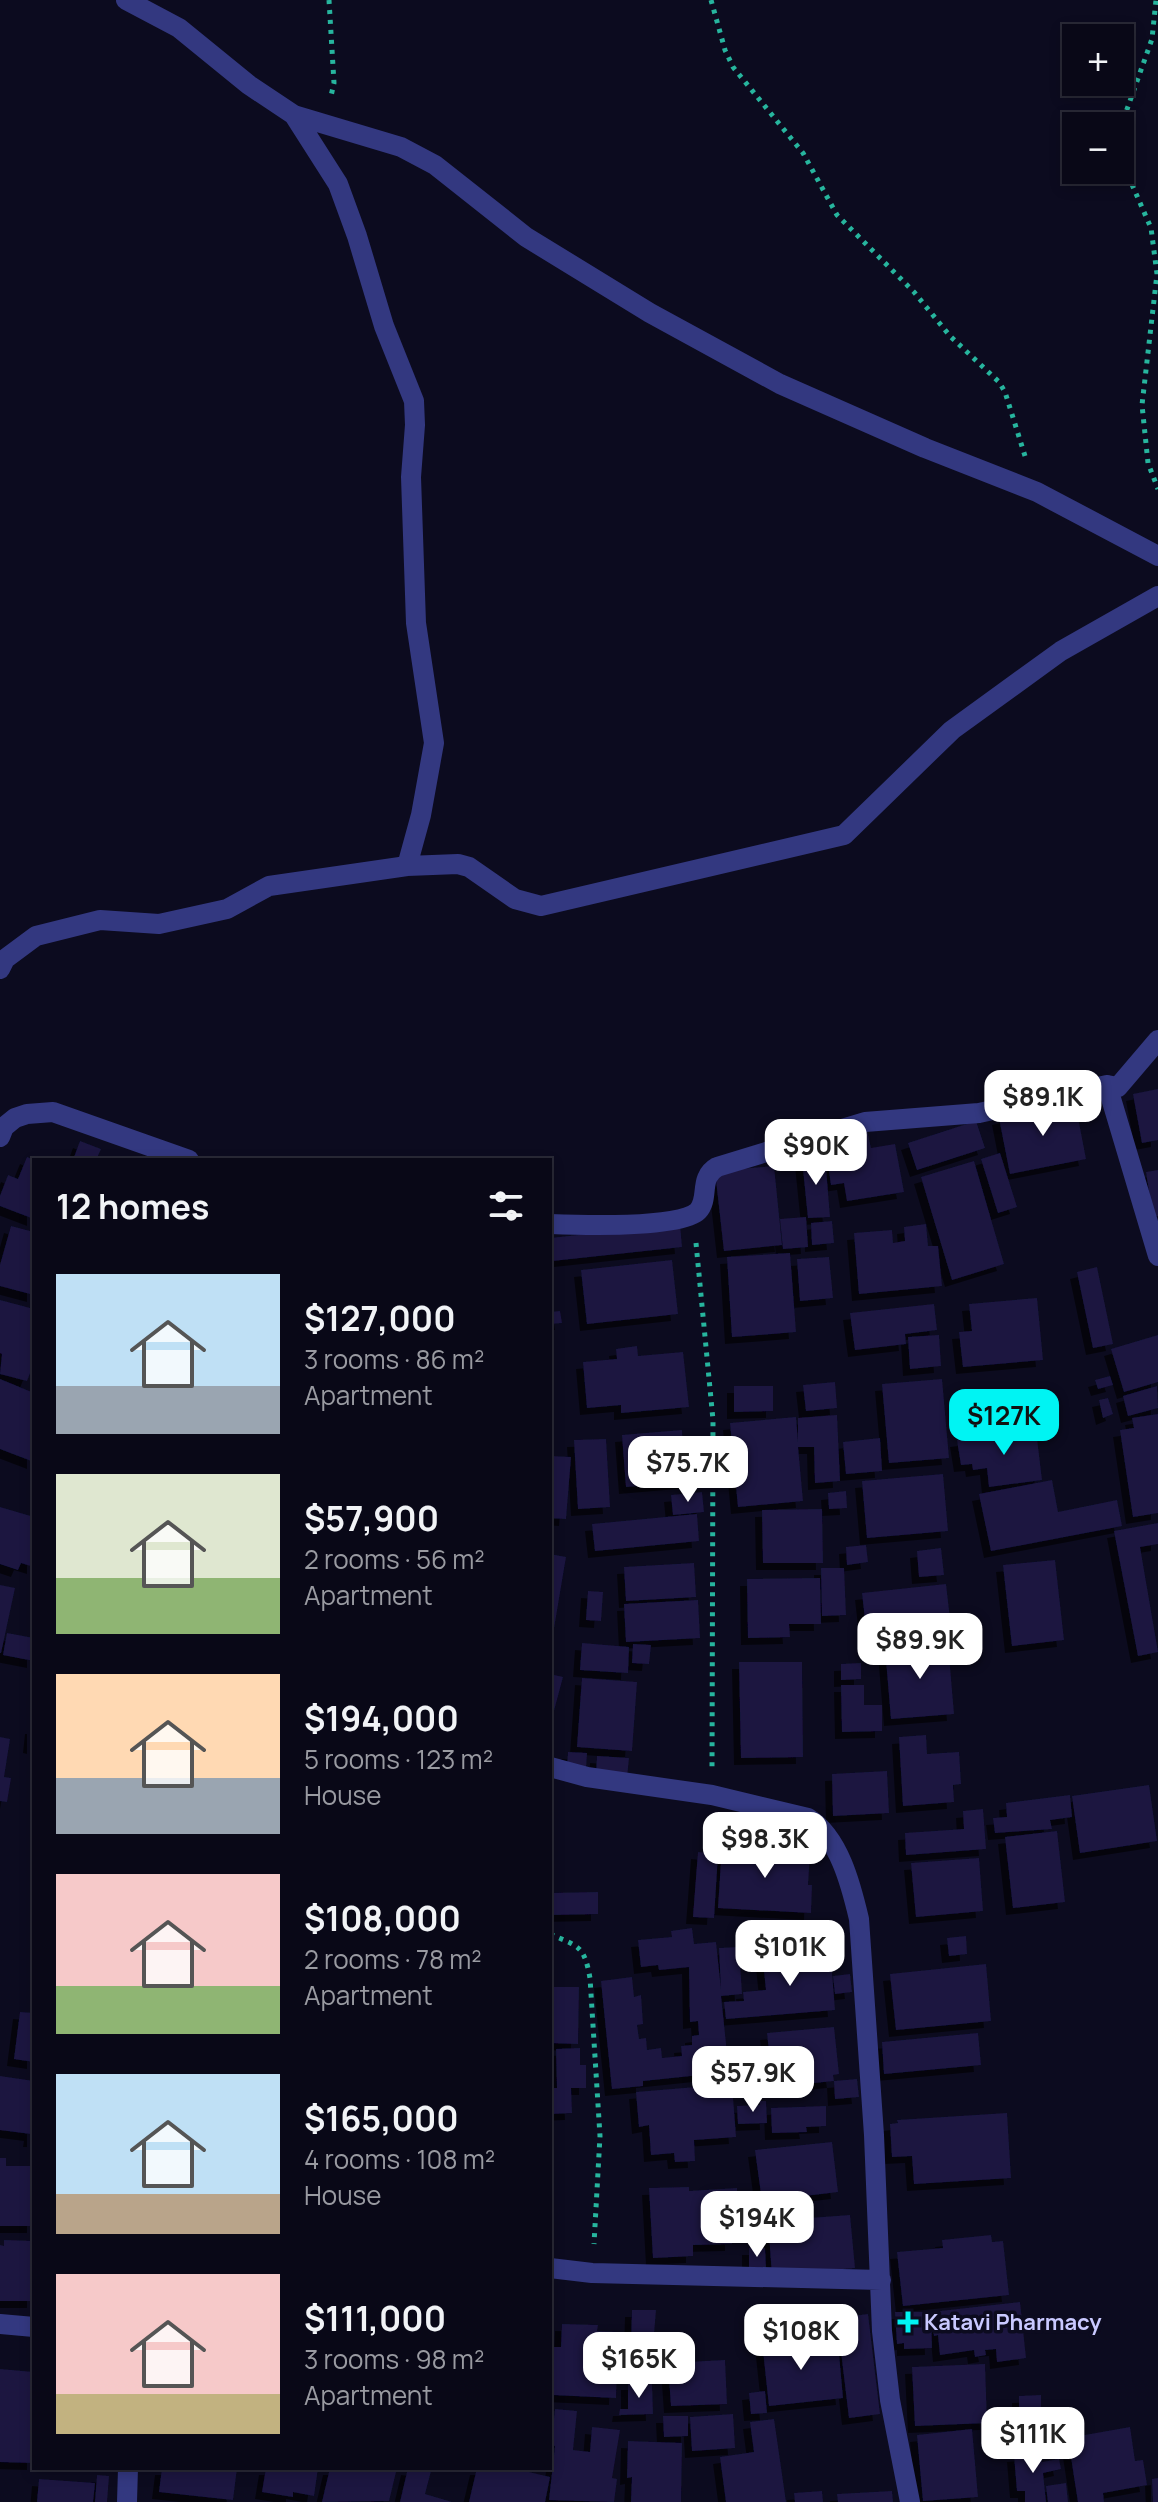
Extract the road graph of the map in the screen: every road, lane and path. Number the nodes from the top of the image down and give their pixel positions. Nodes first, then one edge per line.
1 (126, 0) edge
2 (329, 0) edge
3 (711, 0) edge
4 (1156, 0) edge
5 (1126, 112) edge
6 (294, 115) junction
7 (324, 124) junction
8 (1131, 184) edge
9 (1158, 489) edge
10 (1037, 492) junction
11 (1158, 556) edge
12 (1158, 596) edge
13 (407, 866) junction
14 (0, 969) edge
15 (1158, 1040) edge
16 (1107, 1085) junction
17 (0, 1135) edge
18 (183, 1158) edge
19 (693, 1214) junction
20 (552, 1224) edge
21 (1158, 1255) edge
22 (552, 1768) edge
23 (712, 1795) junction
24 (552, 1935) edge
25 (552, 2268) edge
26 (592, 2273) junction
27 (881, 2280) junction
28 (0, 2324) edge
29 (32, 2327) edge
30 (128, 2470) edge
31 (127, 2502) edge
32 (910, 2502) edge

1 - 6 street
2 - 7 path
3 - 10 path
4 - 5 path
6 - 7 street
6 - 13 street
7 - 10 street
8 - 9 path
10 - 11 street
12 - 13 street
13 - 14 street
15 - 16 street
16 - 19 street
16 - 21 street
17 - 18 street
19 - 20 street
19 - 23 path
22 - 23 street
23 - 27 street
24 - 26 path
25 - 26 street
26 - 27 street
27 - 32 street
28 - 29 street
30 - 31 street

